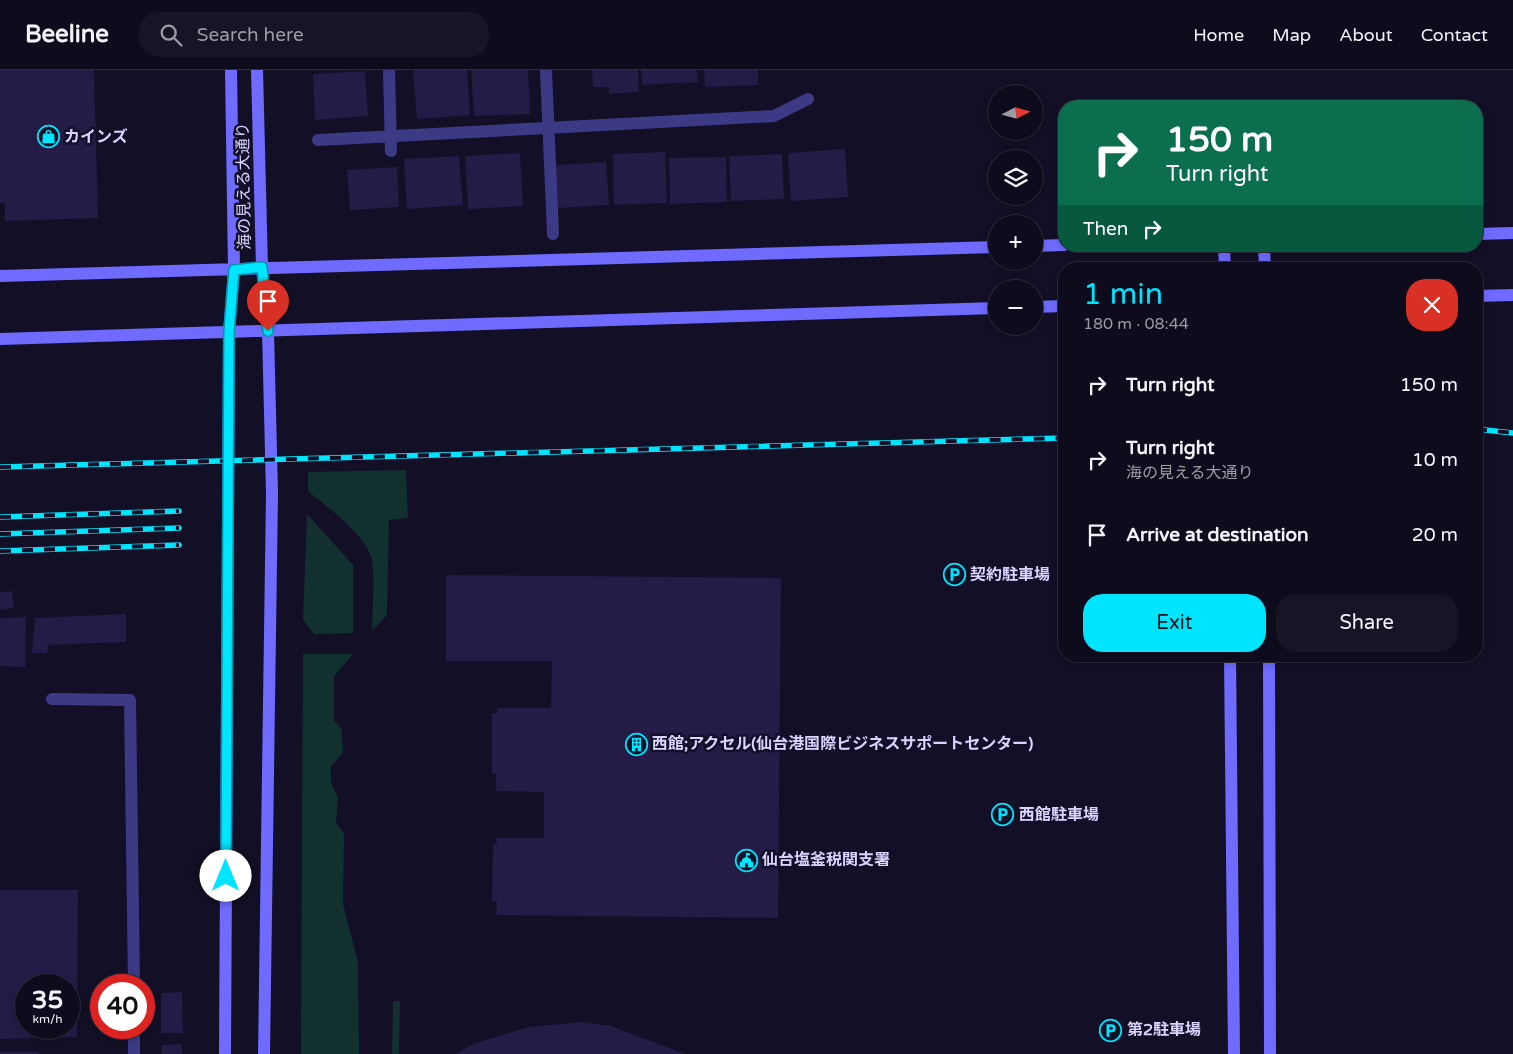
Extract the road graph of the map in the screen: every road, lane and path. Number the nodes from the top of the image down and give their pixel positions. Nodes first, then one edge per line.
1 (230, 70) edge
2 (257, 70) edge
3 (389, 70) edge
4 (546, 70) edge
5 (808, 99) dead end
6 (548, 128) junction
7 (391, 135) junction
8 (318, 140) dead end
9 (391, 151) dead end
10 (553, 234) dead end
11 (1483, 234) edge
12 (1513, 234) edge
13 (1043, 246) edge
14 (1058, 246) edge
15 (988, 247) edge
16 (262, 267) junction
17 (234, 270) junction
18 (0, 276) edge
19 (1513, 295) edge
20 (1483, 296) edge
21 (1058, 306) edge
22 (1043, 307) edge
23 (988, 308) edge
24 (268, 331) junction
25 (229, 332) junction
26 (0, 339) edge
27 (1230, 662) edge
28 (1269, 662) edge
29 (52, 699) dead end
30 (134, 974) edge
31 (134, 1039) edge
32 (134, 1054) edge
33 (225, 1054) edge
34 (264, 1054) edge
35 (1234, 1054) edge
36 (1270, 1054) edge

1 - 17 street
2 - 16 street, 海の見える大通り
3 - 7 street
4 - 6 street
5 - 6 street
6 - 7 street
6 - 10 street
7 - 8 street
7 - 9 street
11 - 12 street
13 - 14 street
15 - 16 street
16 - 17 street
16 - 24 street, 海の見える大通り
17 - 18 street
17 - 25 street
19 - 20 street
21 - 22 street
23 - 24 street
24 - 25 street
24 - 34 street, 海の見える大通り
25 - 26 street
25 - 33 street
27 - 35 street
28 - 36 street
29 - 30 street
31 - 32 street

